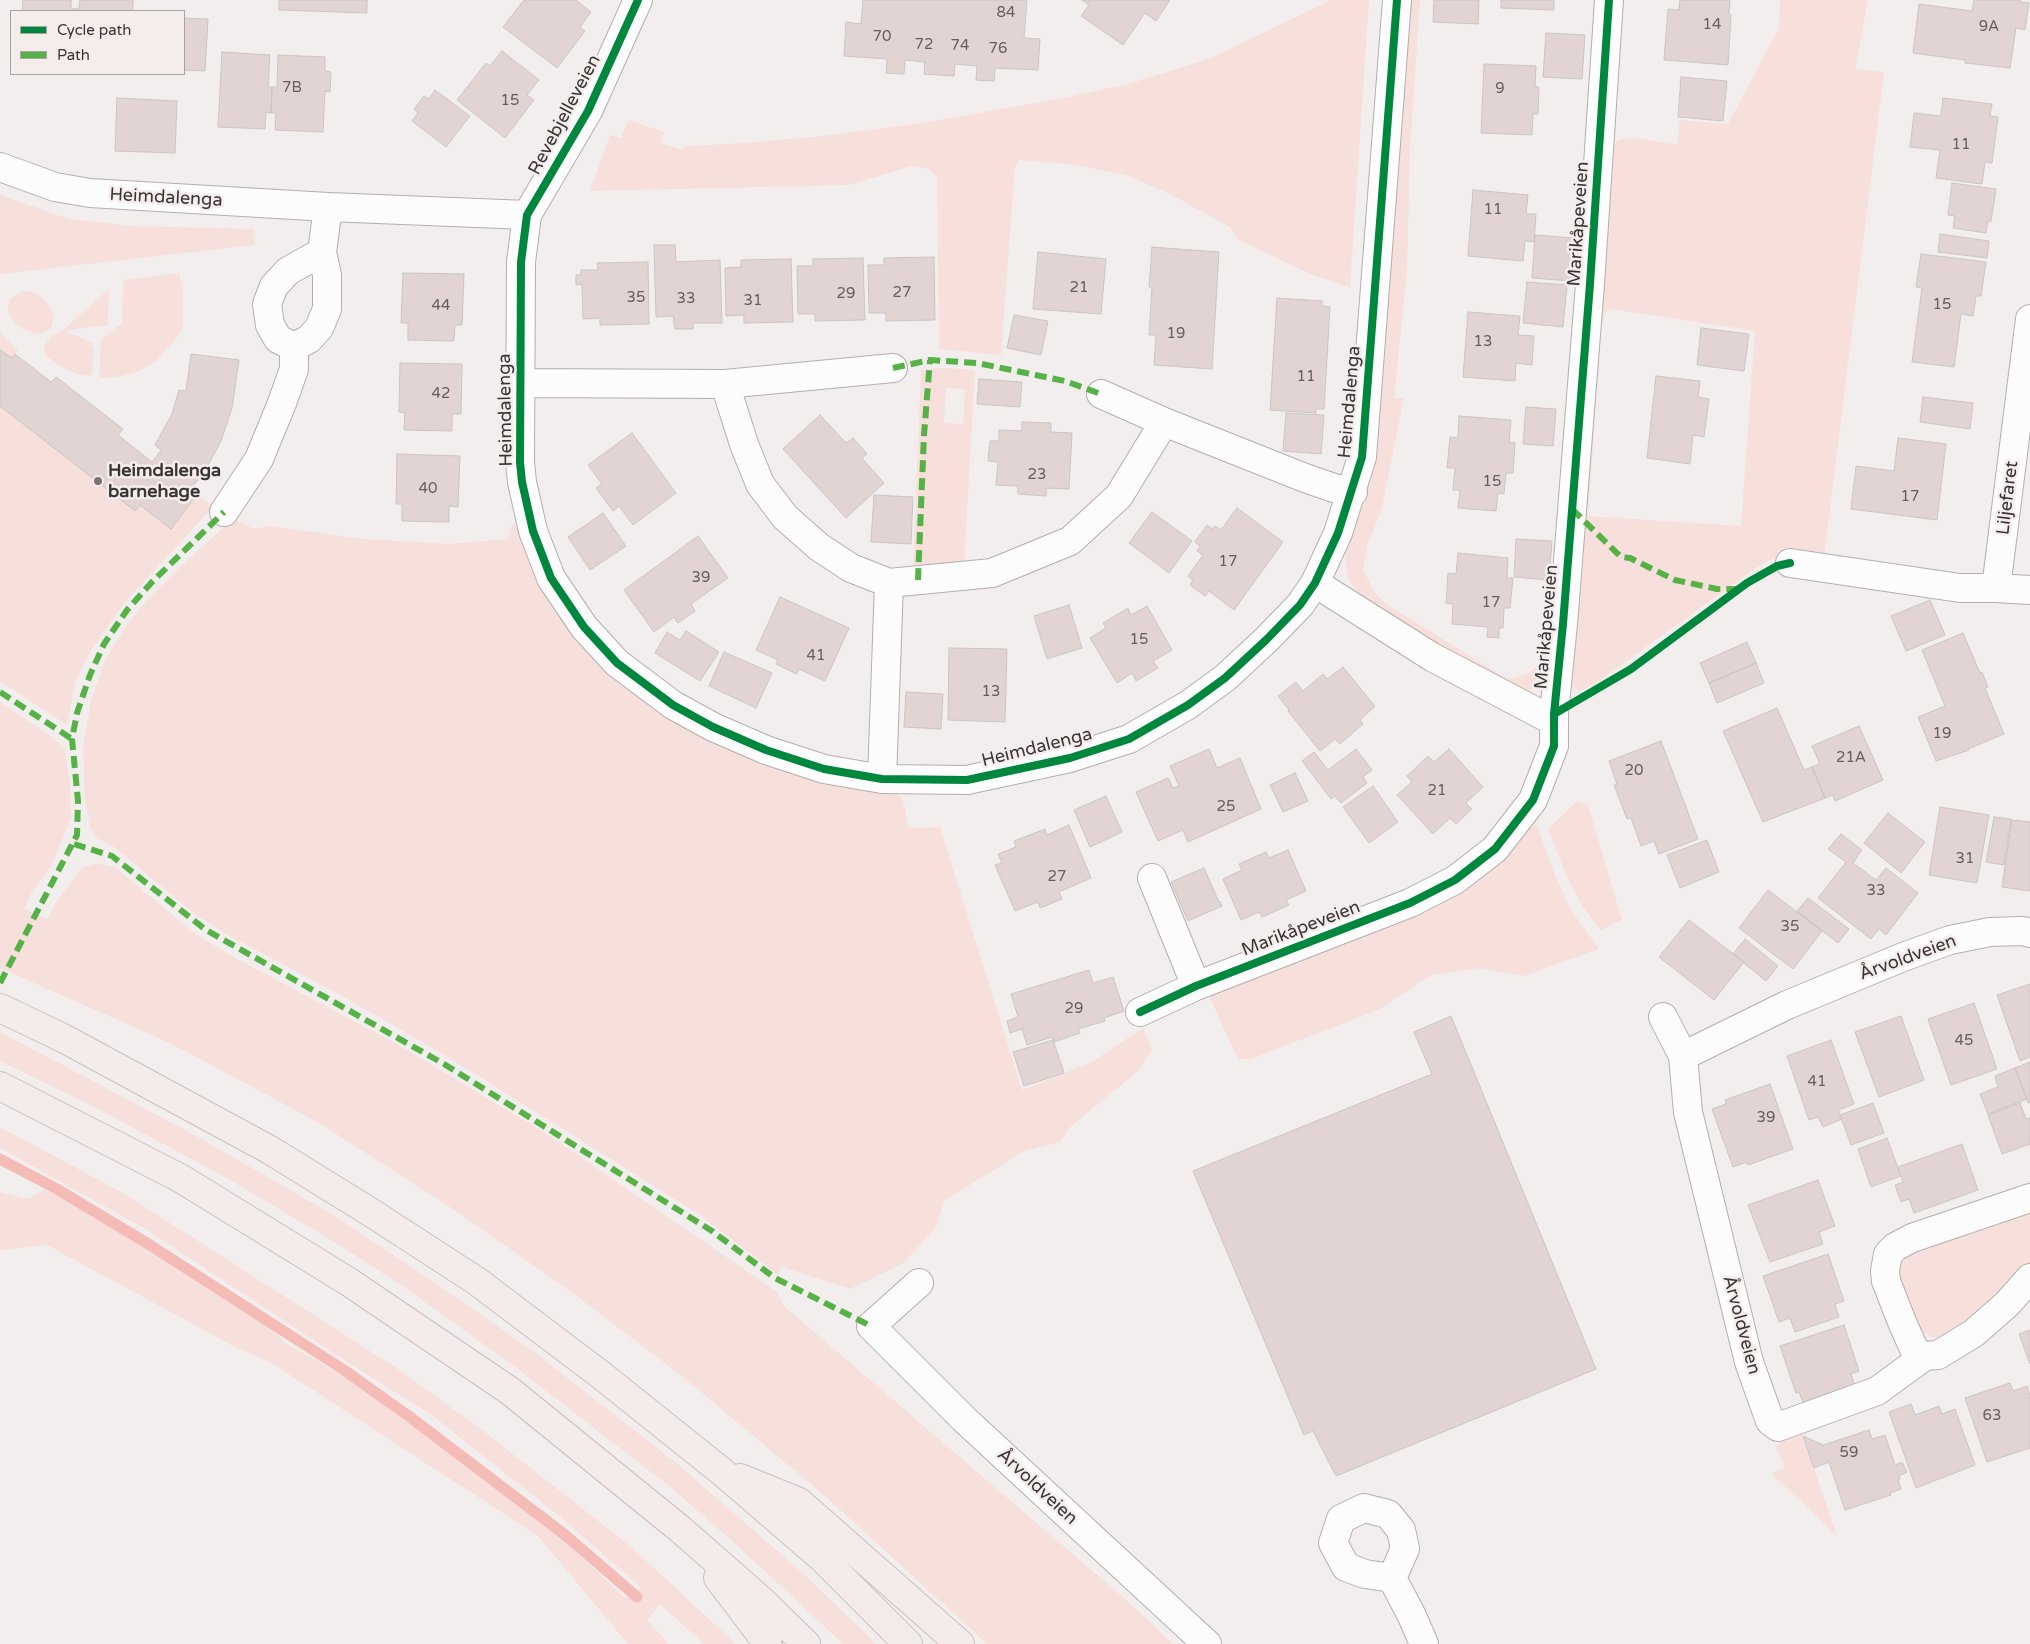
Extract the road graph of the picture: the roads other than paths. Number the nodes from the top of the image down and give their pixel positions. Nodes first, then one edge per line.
1 (638, 0) edge
2 (1397, 0) edge
3 (1609, 0) edge
4 (0, 167) edge
5 (328, 207) junction
6 (527, 215) junction
7 (322, 252) junction
8 (2030, 319) edge
9 (294, 346) junction
10 (893, 368) dead end
11 (520, 383) junction
12 (725, 384) junction
13 (1101, 394) dead end
14 (1164, 422) junction
15 (1353, 492) junction
16 (224, 512) dead end
17 (1790, 563) dead end
18 (889, 583) junction
19 (1315, 583) junction
20 (1996, 588) junction
21 (2030, 590) edge
22 (1554, 714) junction
23 (882, 779) junction
24 (1152, 878) dead end
25 (2030, 933) edge
26 (1196, 986) junction
27 (0, 1008) edge
28 (1140, 1012) dead end
29 (1663, 1017) dead end
30 (1683, 1056) junction
31 (0, 1086) edge
32 (2030, 1198) edge
33 (2030, 1278) edge
34 (919, 1283) dead end
35 (1925, 1356) junction
36 (721, 1471) junction
37 (680, 1529) junction
38 (1392, 1578) dead end
39 (768, 1644) edge
40 (806, 1644) edge
41 (908, 1644) edge
42 (960, 1644) edge
43 (1207, 1644) edge
44 (1424, 1644) edge

1 - 6 street, Revebjelleveien
2 - 15 street, Heimdalenga
3 - 22 street, Marikåpeveien
4 - 5 street, Heimdalenga
5 - 6 street, Heimdalenga
5 - 7 street
6 - 11 street, Heimdalenga
7 - 9 street
7 - 9 street
8 - 20 street, Liljefaret
9 - 16 street
10 - 12 street, Heimdalenga
11 - 12 street, Heimdalenga
11 - 23 street, Heimdalenga
12 - 18 street
13 - 14 street
14 - 15 street
14 - 18 street
15 - 19 street, Heimdalenga
17 - 20 street
18 - 23 street
19 - 22 street, Marikåpeveien
19 - 23 street, Heimdalenga
20 - 21 street
22 - 26 street, Marikåpeveien
24 - 26 street
25 - 30 street, Årvoldveien
26 - 28 street, Marikåpeveien
27 - 36 highway
29 - 30 street, Årvoldveien
30 - 35 street, Årvoldveien
31 - 37 highway
32 - 35 street
33 - 35 street, Årvoldveien
34 - 43 street, Årvoldveien
36 - 41 highway
36 - 42 highway
37 - 39 highway
37 - 40 highway
38 - 44 street

